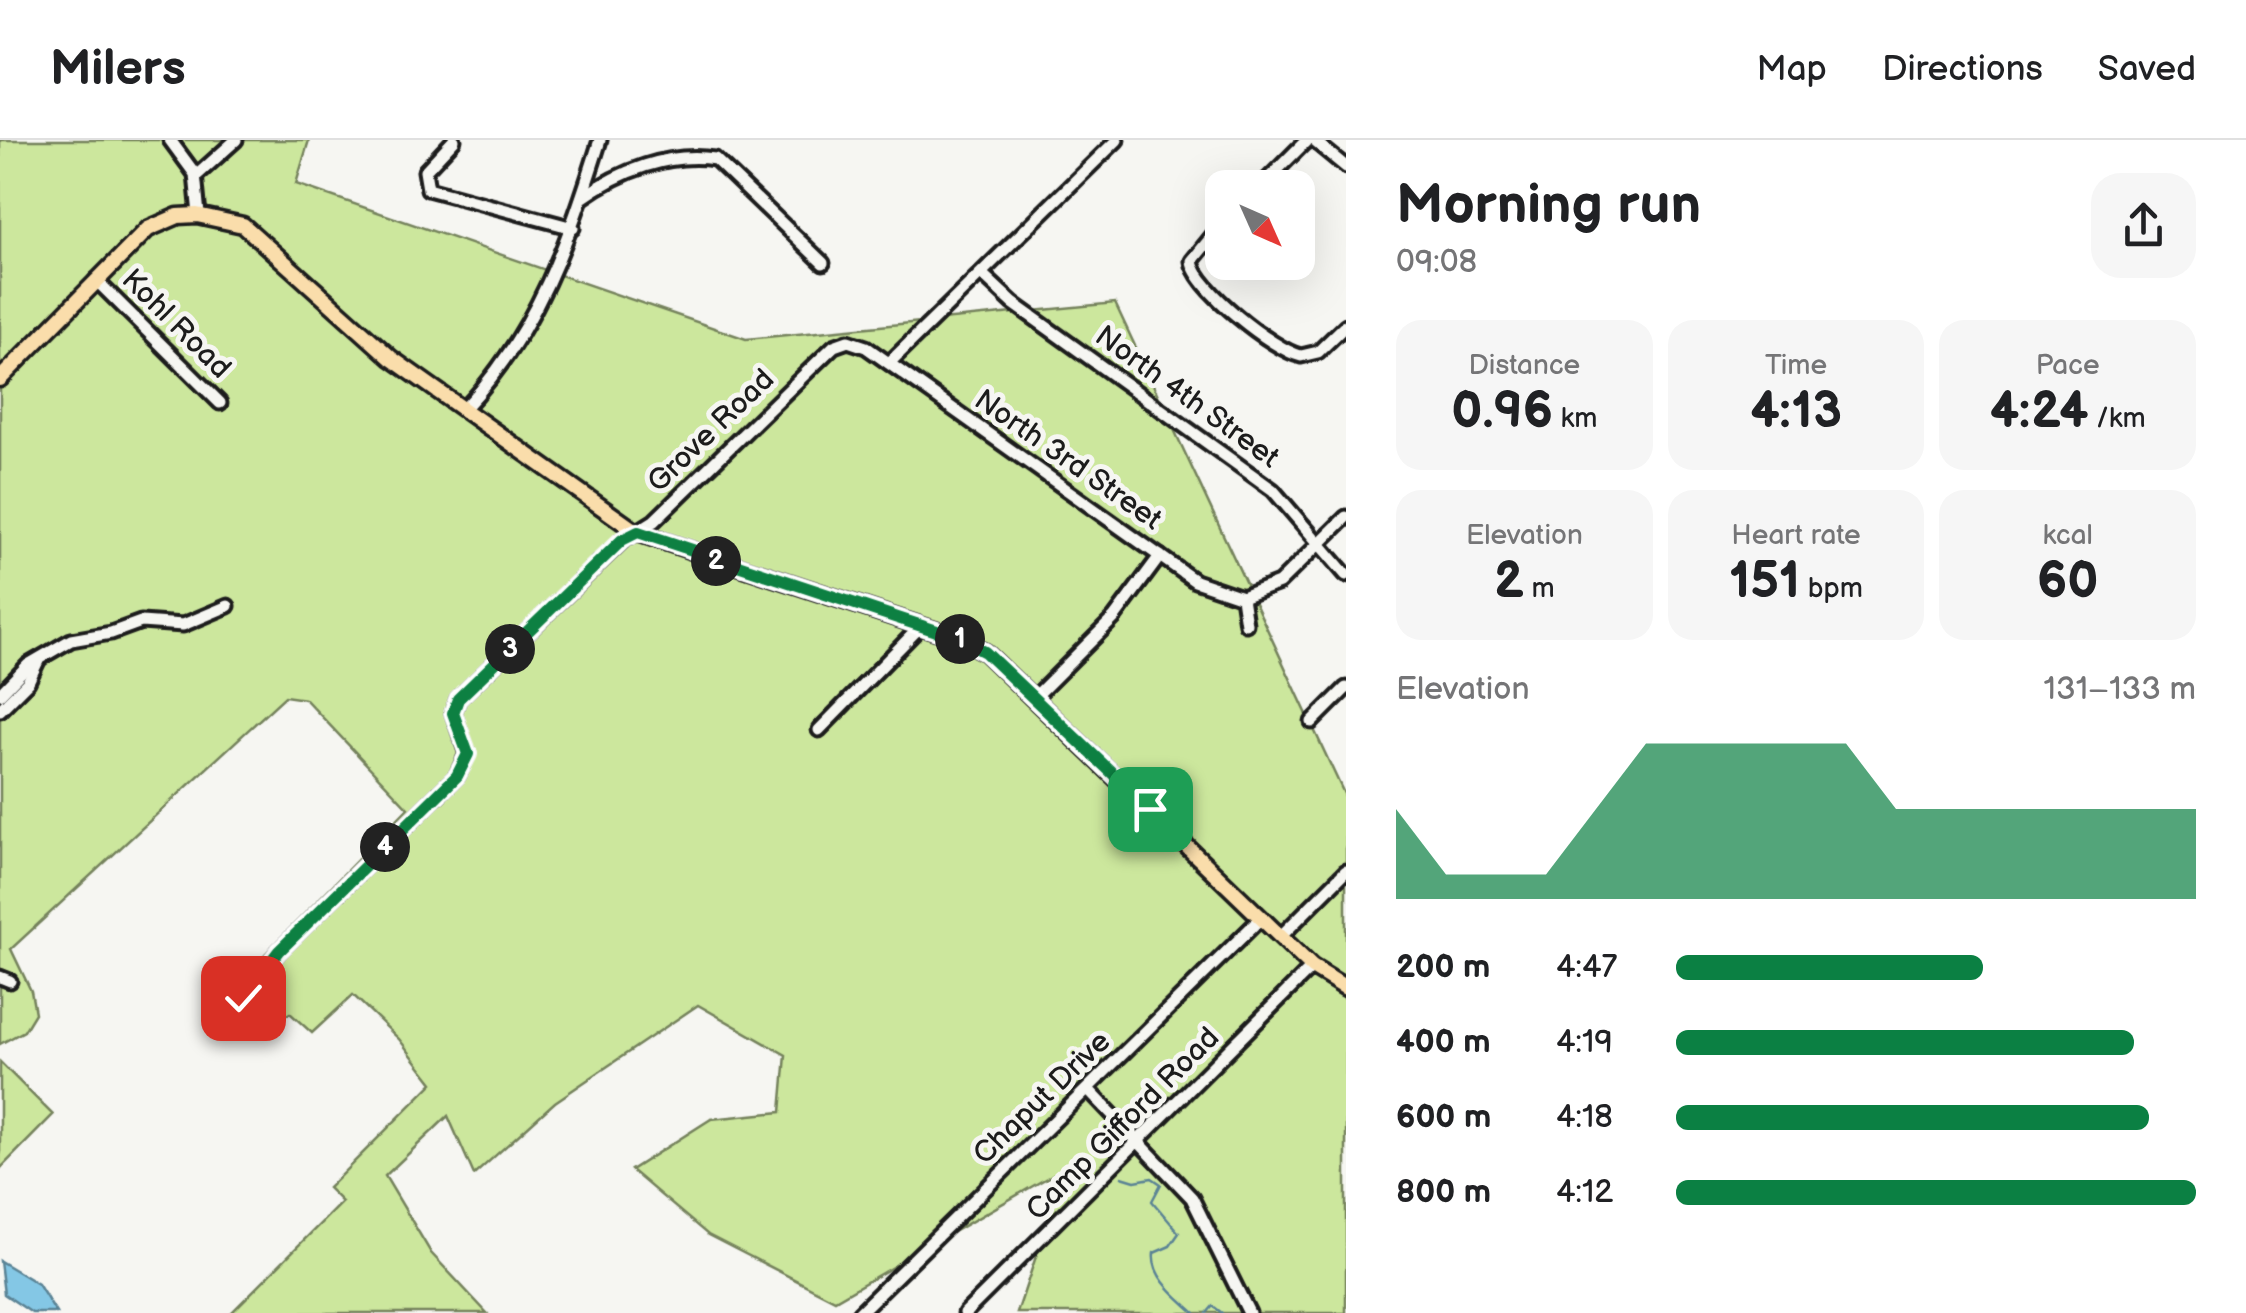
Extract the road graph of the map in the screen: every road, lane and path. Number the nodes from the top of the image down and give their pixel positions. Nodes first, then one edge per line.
1 (170, 140) edge
2 (236, 140) edge
3 (454, 140) edge
4 (600, 140) edge
5 (1118, 140) edge
6 (1310, 140) edge
7 (1346, 167) edge
8 (1278, 170) edge
9 (196, 176) junction
10 (582, 198) junction
11 (199, 215) junction
12 (573, 228) junction
13 (1205, 245) edge
14 (823, 262) dead end
15 (983, 276) junction
16 (96, 280) junction
17 (1346, 326) edge
18 (848, 341) joint
19 (889, 364) junction
20 (0, 379) edge
21 (220, 402) dead end
22 (464, 409) junction
23 (1346, 517) edge
24 (638, 532) junction
25 (1320, 544) junction
26 (1160, 556) junction
27 (1346, 575) edge
28 (1242, 597) junction
29 (228, 606) dead end
30 (1246, 624) dead end
31 (919, 628) junction
32 (40, 658) junction
33 (1346, 688) edge
34 (0, 694) edge
35 (1036, 696) junction
36 (0, 710) edge
37 (1312, 722) dead end
38 (819, 730) dead end
39 (1346, 871) edge
40 (1260, 918) junction
41 (1280, 937) junction
42 (1312, 967) junction
43 (1346, 988) edge
44 (243, 998) dead end
45 (1088, 1089) junction
46 (1140, 1142) junction
47 (859, 1313) edge
48 (966, 1313) edge
49 (1249, 1313) edge

1 - 9 street
2 - 9 street
3 - 12 street
4 - 10 street
5 - 15 street
6 - 7 street
6 - 8 street
9 - 11 street
10 - 12 street
10 - 14 street
11 - 16 main road
11 - 22 main road
12 - 22 street
13 - 17 street
15 - 19 street
15 - 25 street, North 4th Street
16 - 20 main road
16 - 21 street, Kohl Road
18 - 19 street, North 3rd Street
18 - 24 street, Grove Road
19 - 26 street, North 3rd Street
22 - 24 main road
23 - 25 street
24 - 31 main road
24 - 44 street, Grove Road
25 - 27 street, North 4th Street
25 - 28 street
26 - 28 street, North 3rd Street
26 - 35 street
28 - 30 street
29 - 32 street
31 - 35 main road
31 - 38 street
32 - 34 street
32 - 36 street
33 - 37 street
35 - 40 main road
39 - 41 street
40 - 41 main road
40 - 45 street, Chaput Drive
41 - 42 main road
42 - 43 main road
42 - 46 street, Camp Gifford Road
45 - 46 street
45 - 47 street, Chaput Drive
46 - 48 street, Camp Gifford Road
46 - 49 street

